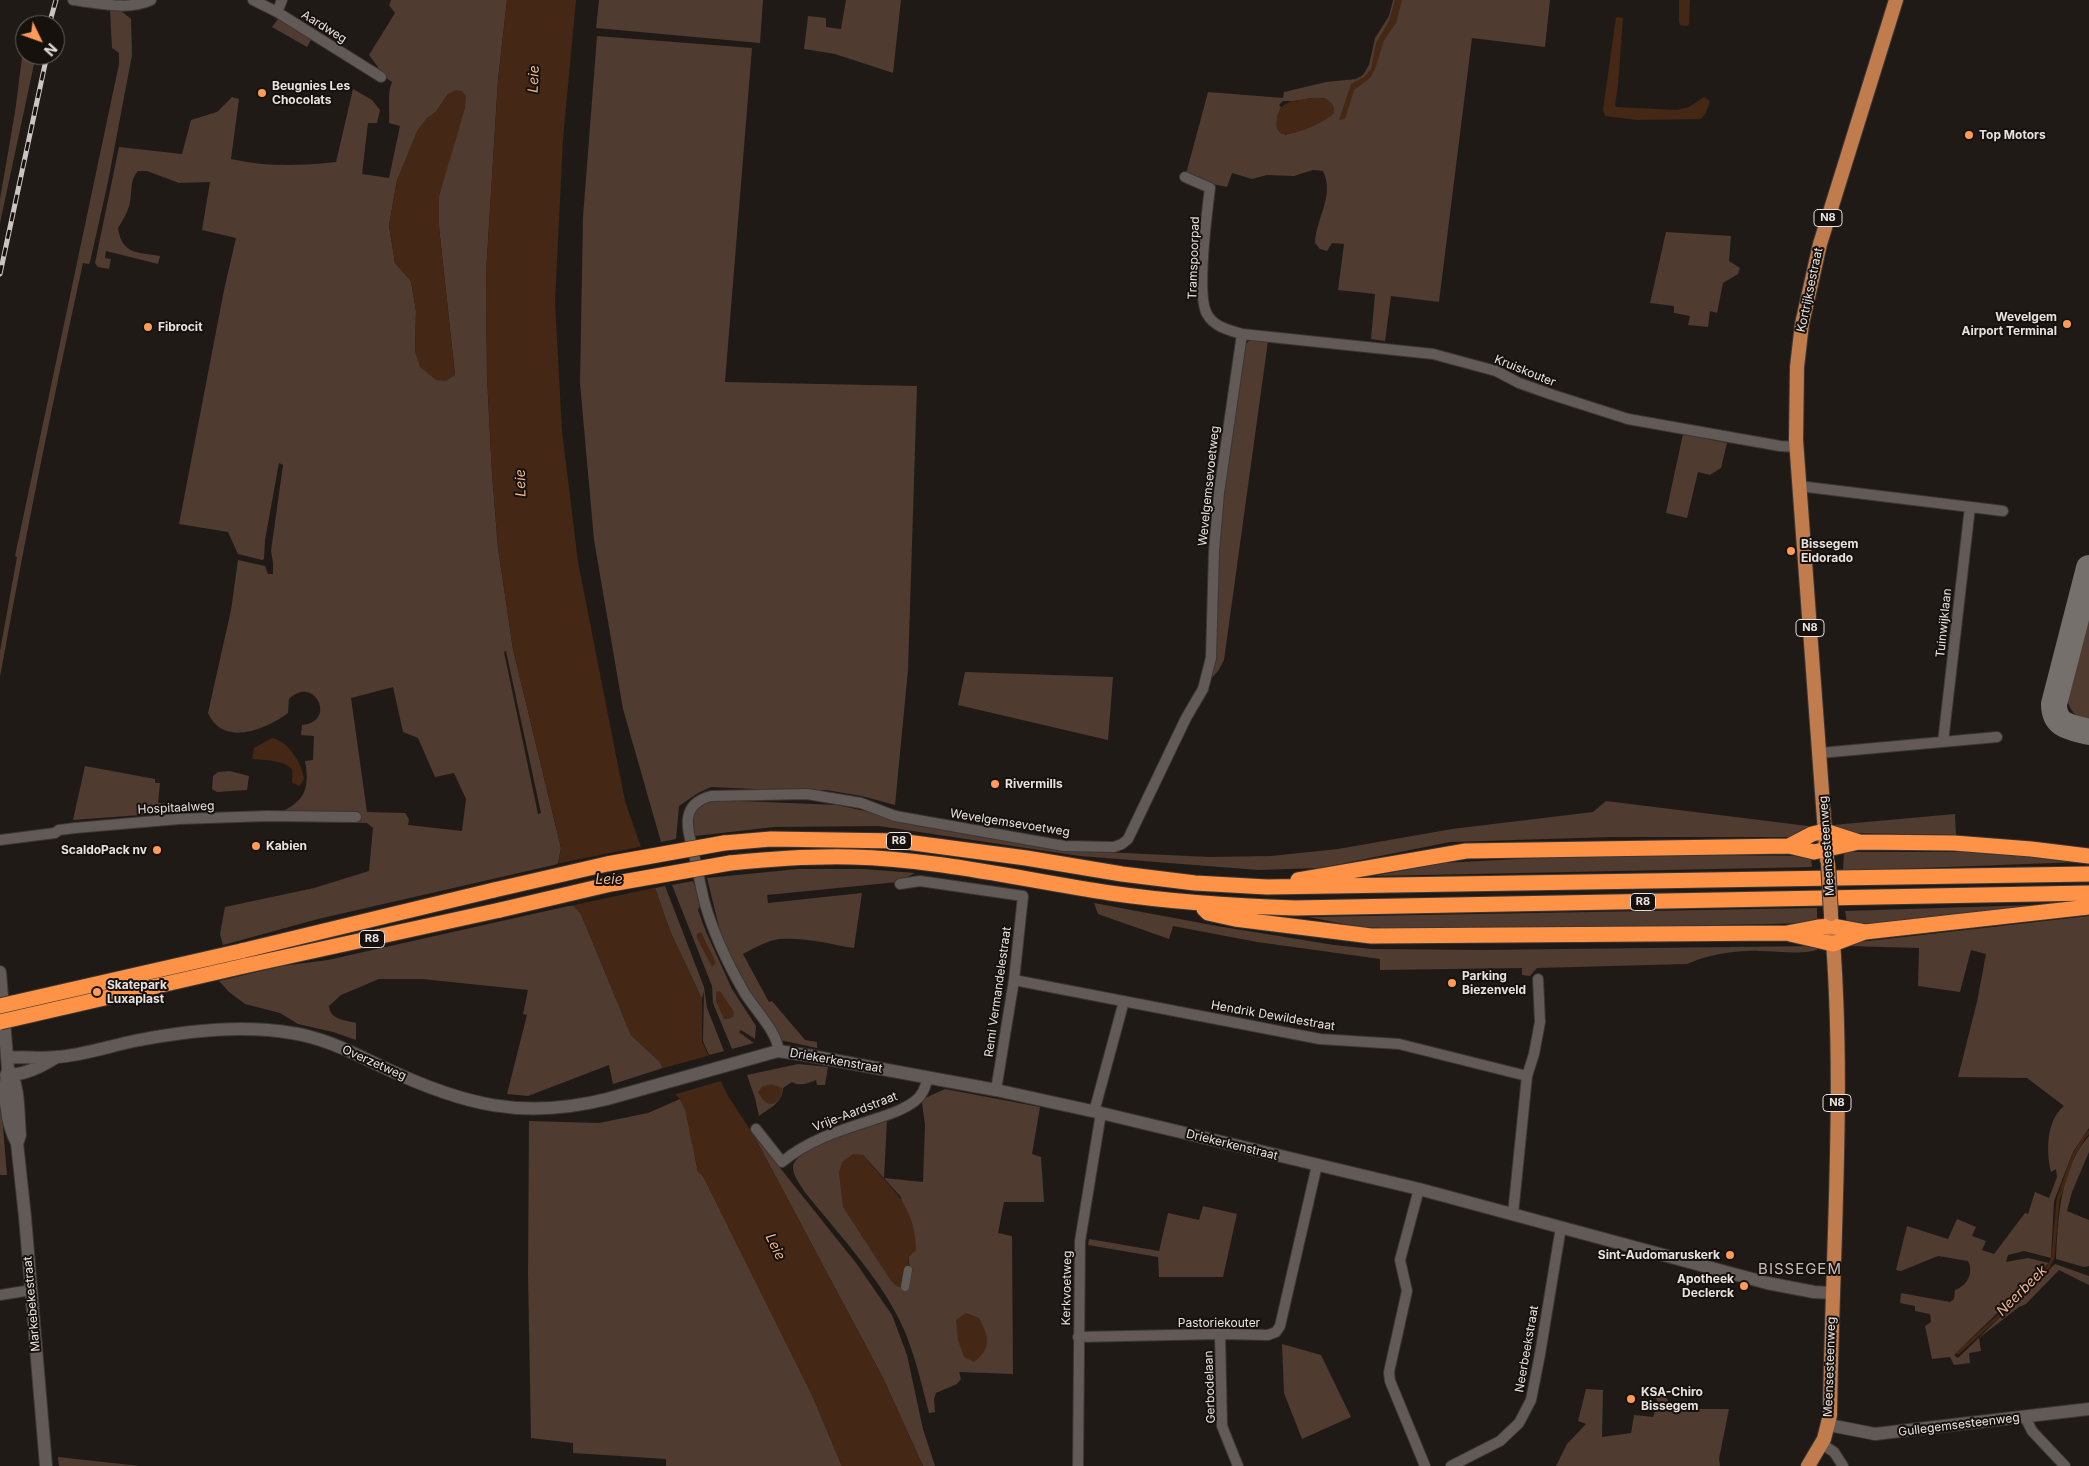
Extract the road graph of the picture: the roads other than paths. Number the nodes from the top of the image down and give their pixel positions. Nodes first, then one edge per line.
1 (73, 0) edge
2 (151, 0) edge
3 (253, 0) edge
4 (282, 0) edge
5 (1895, 0) edge
6 (121, 3) edge
7 (277, 12) junction
8 (381, 77) dead end
9 (1185, 177) dead end
10 (1242, 334) junction
11 (1796, 445) junction
12 (1799, 486) junction
13 (1970, 507) junction
14 (2003, 511) dead end
15 (1996, 737) dead end
16 (1943, 742) junction
17 (1820, 753) junction
18 (356, 817) dead end
19 (1826, 831) junction
20 (0, 840) edge
21 (1859, 842) junction
22 (1789, 846) junction
23 (1827, 856) junction
24 (2089, 856) edge
25 (2089, 874) edge
26 (900, 884) dead end
27 (1267, 887) junction
28 (2089, 893) edge
29 (1198, 903) junction
30 (2089, 907) edge
31 (1831, 920) junction
32 (1865, 932) junction
33 (1787, 933) junction
34 (1833, 944) junction
35 (0, 972) edge
36 (1538, 979) dead end
37 (1014, 980) junction
38 (1124, 1001) junction
39 (0, 1006) edge
40 (0, 1022) edge
41 (778, 1051) junction
42 (57, 1057) junction
43 (9, 1069) junction
44 (1527, 1076) junction
45 (688, 1077) joint
46 (928, 1078) junction
47 (996, 1090) junction
48 (1098, 1112) junction
49 (756, 1129) dead end
50 (1317, 1165) junction
51 (1419, 1189) junction
52 (1513, 1214) junction
53 (1561, 1227) junction
54 (908, 1270) dead end
55 (905, 1287) dead end
56 (30, 1290) junction
57 (1832, 1293) junction
58 (0, 1295) edge
59 (1220, 1334) junction
60 (1078, 1337) junction
61 (2089, 1409) edge
62 (2026, 1417) junction
63 (1829, 1425) junction
64 (1822, 1444) junction
65 (46, 1466) edge
66 (1078, 1466) edge
67 (1238, 1466) edge
68 (1426, 1466) edge
69 (1451, 1466) edge
70 (1808, 1466) edge
71 (1843, 1466) edge
72 (2065, 1466) edge

1 - 6 street
2 - 6 street
3 - 7 street, Aardweg
4 - 7 street
5 - 11 main road, Kortrijksestraat / N8
7 - 8 street, Aardweg
9 - 10 street, Tramspoorpad
10 - 11 street, Kruiskouter
10 - 41 street, Wevelgemsevoetweg
11 - 12 main road, Meensesteenweg / N8
12 - 13 street
12 - 17 main road, Meensesteenweg / N8
13 - 14 street
13 - 16 street, Tuinwijklaan
15 - 16 street
16 - 17 street
17 - 19 main road, Meensesteenweg / N8
18 - 20 street, Hospitaalweg
19 - 21 highway
19 - 22 highway
19 - 23 main road, Meensesteenweg / N8
21 - 23 highway
21 - 24 highway
22 - 23 highway
22 - 27 highway
23 - 31 main road, Meensesteenweg / N8, bridge
25 - 27 highway, R8
26 - 37 street, Remi Vermandelestraat
27 - 39 highway, R8, bridge
28 - 29 highway, R8
29 - 33 highway
29 - 40 highway, R8, bridge
30 - 32 highway
31 - 32 highway
31 - 33 highway
31 - 34 main road, Meensesteenweg / N8
32 - 34 highway
33 - 34 highway
34 - 57 main road, Meensesteenweg / N8
35 - 43 street, Markebekestraat
36 - 44 street
37 - 38 street, Hendrik Dewildestraat
37 - 47 street, Remi Vermandelestraat
38 - 44 street, Hendrik Dewildestraat
38 - 48 street, Kerkvoetweg
41 - 45 street, Driekerkenstraat
41 - 46 street, Driekerkenstraat
42 - 43 street, Overzetweg
42 - 43 street, Overzetweg
42 - 45 street, Overzetweg
43 - 56 street, Markebekestraat
44 - 52 street
46 - 47 street, Driekerkenstraat
46 - 49 street, Vrije-Aardstraat
47 - 48 street, Driekerkenstraat
48 - 50 street, Driekerkenstraat
48 - 60 street, Kerkvoetweg
50 - 51 street, Driekerkenstraat
50 - 59 street, Pastoriekouter
51 - 52 street, Driekerkenstraat
51 - 68 street
52 - 53 street, Driekerkenstraat
53 - 57 street, Driekerkenstraat
53 - 69 street, Neerbeekstraat
54 - 55 street
56 - 58 street
56 - 65 street, Markebekestraat
57 - 63 main road, Meensesteenweg / N8
59 - 60 street, Pastoriekouter
59 - 67 street, Gerbodelaan
60 - 66 street, Kerkvoetweg
61 - 62 street, Gullegemsesteenweg
62 - 63 street, Gullegemsesteenweg
62 - 72 street
63 - 64 main road, Meensesteenweg / N8
64 - 70 main road, Meensesteenweg / N8
64 - 71 street

